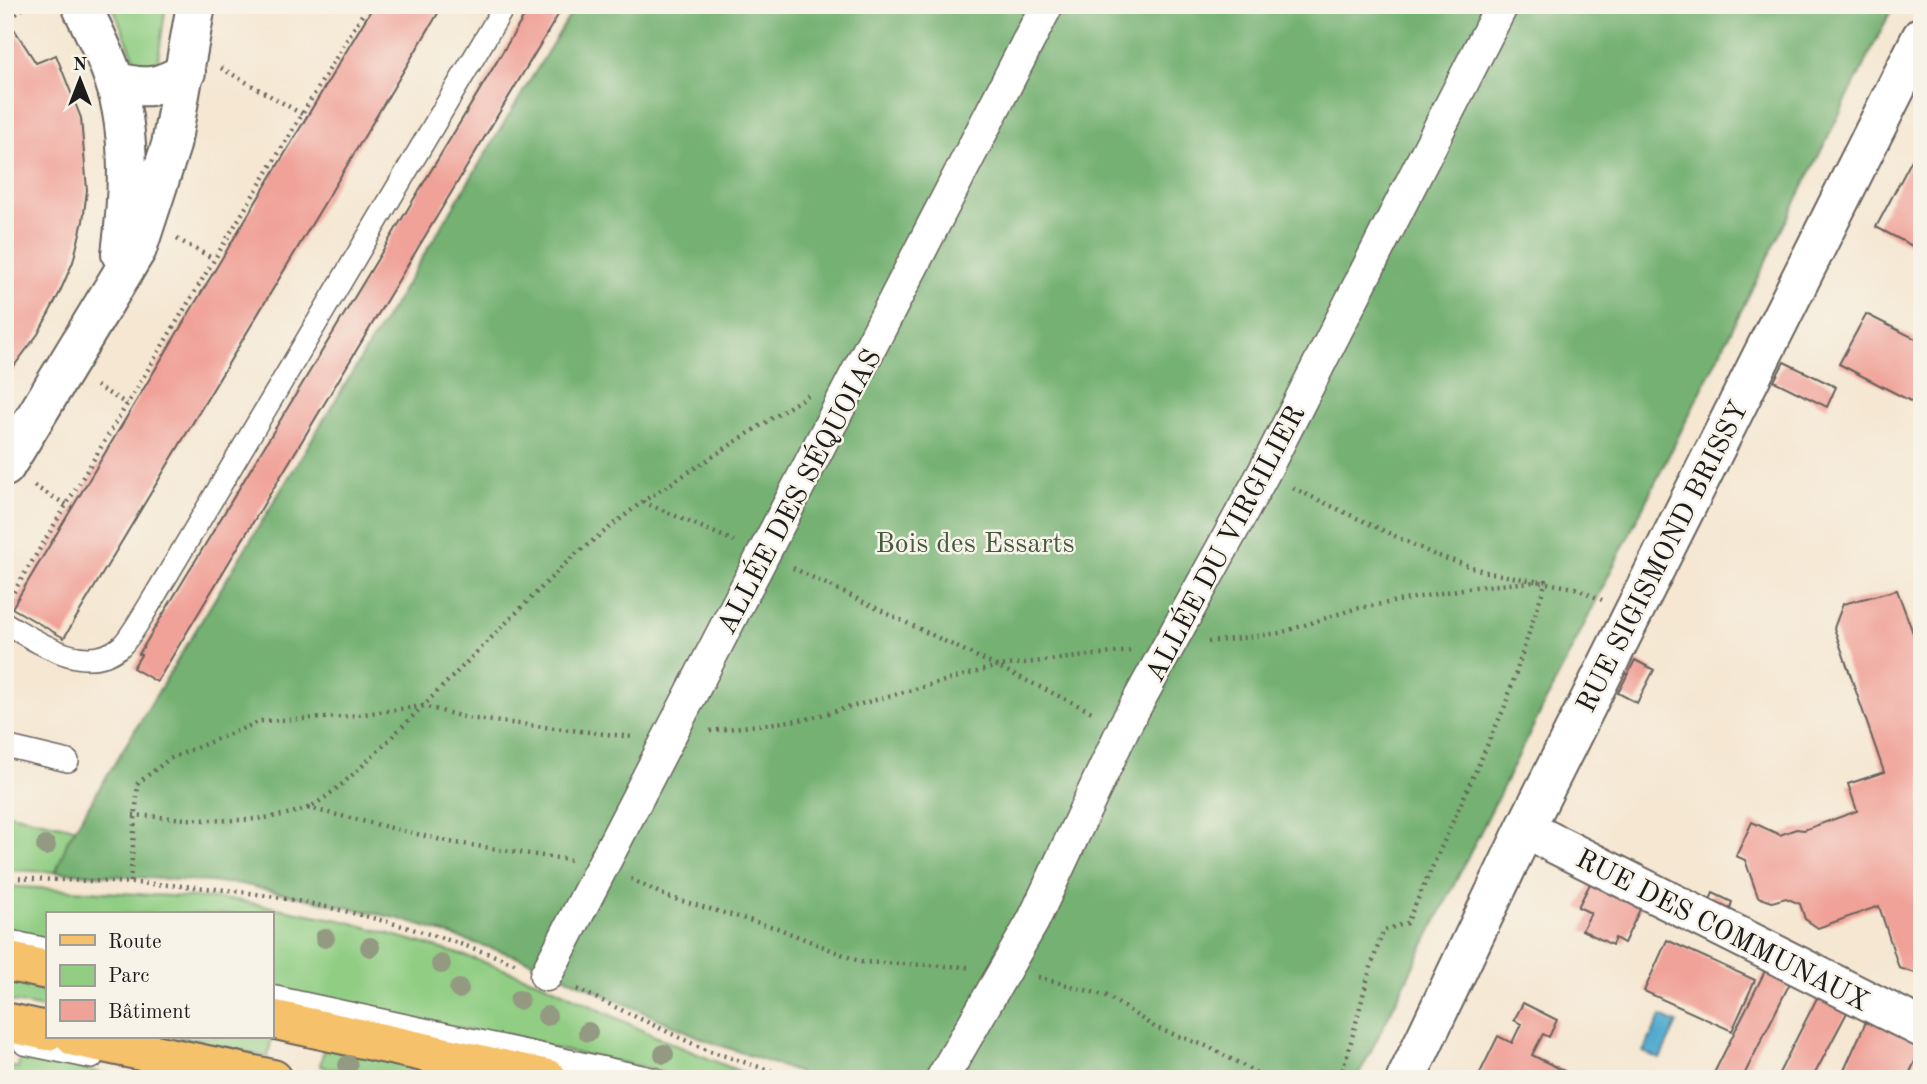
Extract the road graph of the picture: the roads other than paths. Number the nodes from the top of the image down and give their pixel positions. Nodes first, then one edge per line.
1 (81, 5) edge
2 (196, 5) edge
3 (505, 5) edge
4 (1047, 5) edge
5 (1502, 5) edge
6 (1922, 36) edge
7 (201, 69) junction
8 (115, 81) junction
9 (118, 281) junction
10 (12, 467) edge
11 (5, 623) edge
12 (5, 746) edge
13 (68, 761) dead end
14 (1525, 829) junction
15 (5, 940) edge
16 (46, 949) edge
17 (5, 961) edge
18 (46, 970) edge
19 (546, 975) road end
20 (273, 996) edge
21 (273, 1019) edge
22 (5, 1022) edge
23 (1922, 1028) edge
24 (46, 1031) edge
25 (80, 1038) edge
26 (5, 1040) edge
27 (188, 1079) edge
28 (274, 1079) edge
29 (548, 1079) edge
30 (656, 1079) edge
31 (942, 1079) edge
32 (1406, 1079) edge

1 - 8 street
2 - 7 street
3 - 11 lane
4 - 19 street, ALLÉE DES SÉQUOIAS
5 - 31 street, ALLÉE DU VIRGILIER
6 - 14 street, RUE SIGISMOND BRISSY
7 - 8 street
7 - 9 street
8 - 9 street
9 - 10 street
12 - 13 lane
14 - 23 street, RUE DES COMMUNAUX
14 - 32 street, RUE SIGISMOND BRISSY
15 - 16 lane
17 - 18 main road
20 - 30 lane
21 - 29 main road
22 - 24 main road
25 - 28 main road
26 - 27 lane

